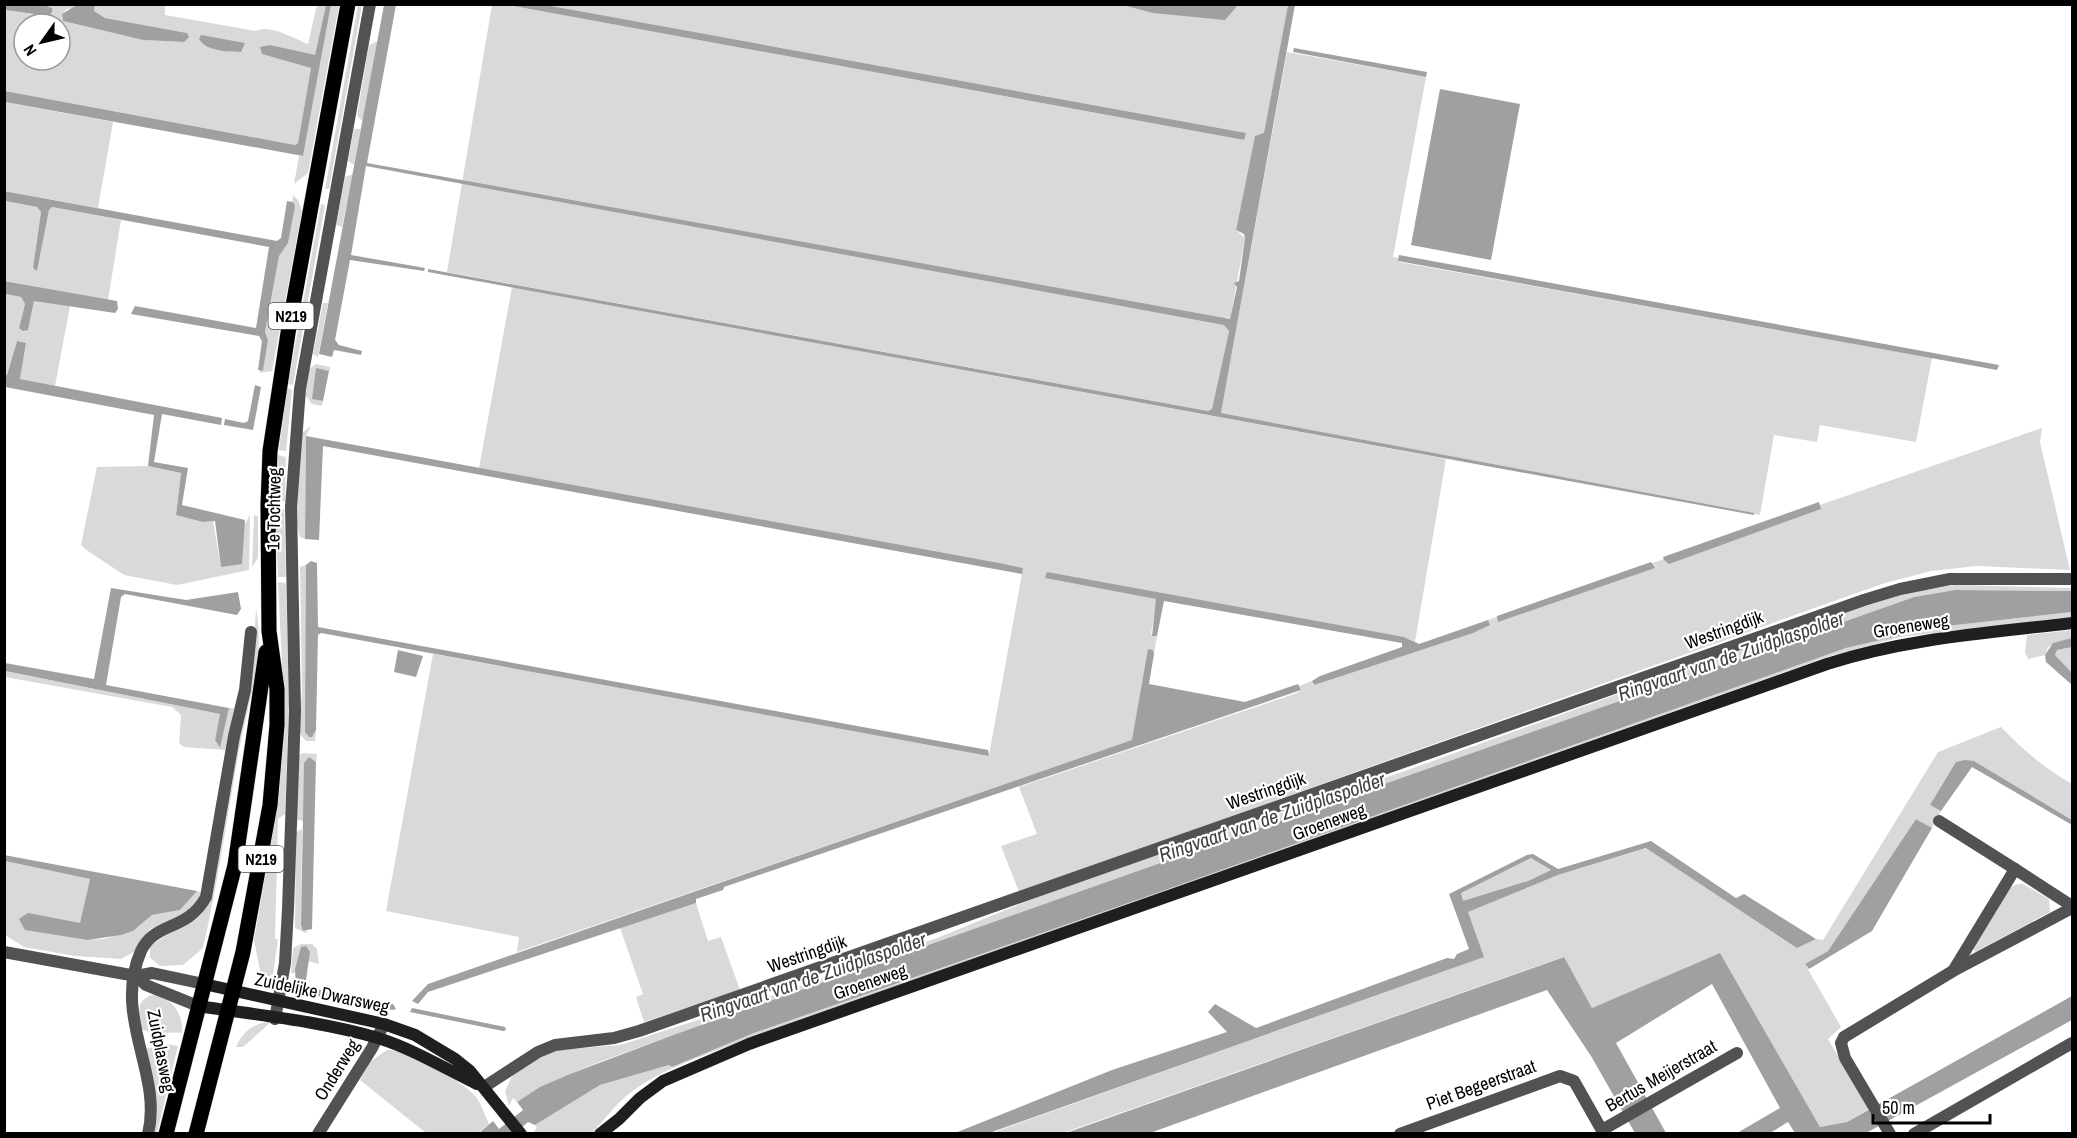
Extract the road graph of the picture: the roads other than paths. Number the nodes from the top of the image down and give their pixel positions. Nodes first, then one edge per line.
1 (348, 4) edge
2 (370, 4) edge
3 (2073, 579) edge
4 (2073, 623) edge
5 (269, 631) junction
6 (251, 632) dead end
7 (1939, 821) dead end
8 (2015, 869) junction
9 (2073, 907) edge
10 (4, 952) edge
11 (1953, 971) junction
12 (136, 976) junction
13 (204, 984) junction
14 (234, 992) junction
15 (279, 1002) junction
16 (198, 1006) junction
17 (229, 1011) junction
18 (276, 1019) junction
19 (384, 1024) junction
20 (377, 1038) junction
21 (2073, 1043) edge
22 (1737, 1053) dead end
23 (484, 1088) junction
24 (620, 1119) junction
25 (518, 1128) edge
26 (1888, 1130) edge
27 (1407, 1132) edge
28 (1603, 1132) edge
29 (148, 1134) edge
30 (166, 1134) edge
31 (196, 1134) edge
32 (318, 1134) edge
33 (600, 1134) edge
34 (613, 1134) edge
35 (1914, 1134) edge

1 - 5 main road, 1e Tochtweg / N219
2 - 15 street, 1e Tochtweg
3 - 23 street, Westringdijk
4 - 24 street, Groeneweg
5 - 13 main road, 1e Tochtweg / N219
5 - 14 main road, 1e Tochtweg / N219
6 - 12 street
7 - 8 street
8 - 9 street
8 - 11 street
9 - 11 street
10 - 12 street, Zuidelijke Dwarsweg
11 - 26 street
12 - 13 street, Zuidelijke Dwarsweg
12 - 16 street, Zuidelijke Dwarsweg
12 - 29 street, Zuidplasweg
13 - 14 street, Zuidelijke Dwarsweg
13 - 16 main road, N219
14 - 15 street, Zuidelijke Dwarsweg
14 - 17 main road, N219
15 - 18 street, 1e Tochtweg
15 - 19 street, Zuidelijke Dwarsweg
16 - 17 street, Zuidelijke Dwarsweg
16 - 30 main road, Zuidplasweg / N219
17 - 18 street, Zuidelijke Dwarsweg
17 - 31 main road, N219
18 - 20 street, Zuidelijke Dwarsweg
19 - 20 street, Onderweg
19 - 23 street, Zuidelijke Dwarsweg
20 - 23 street, Zuidelijke Dwarsweg
20 - 32 street, Onderweg
21 - 35 street
22 - 28 street, Bertus Meijerstraat
23 - 25 street, Zuidelijke Dwarsweg
24 - 33 street, Groeneweg
24 - 34 street, Groeneweg
27 - 28 street, Piet Begeerstraat

